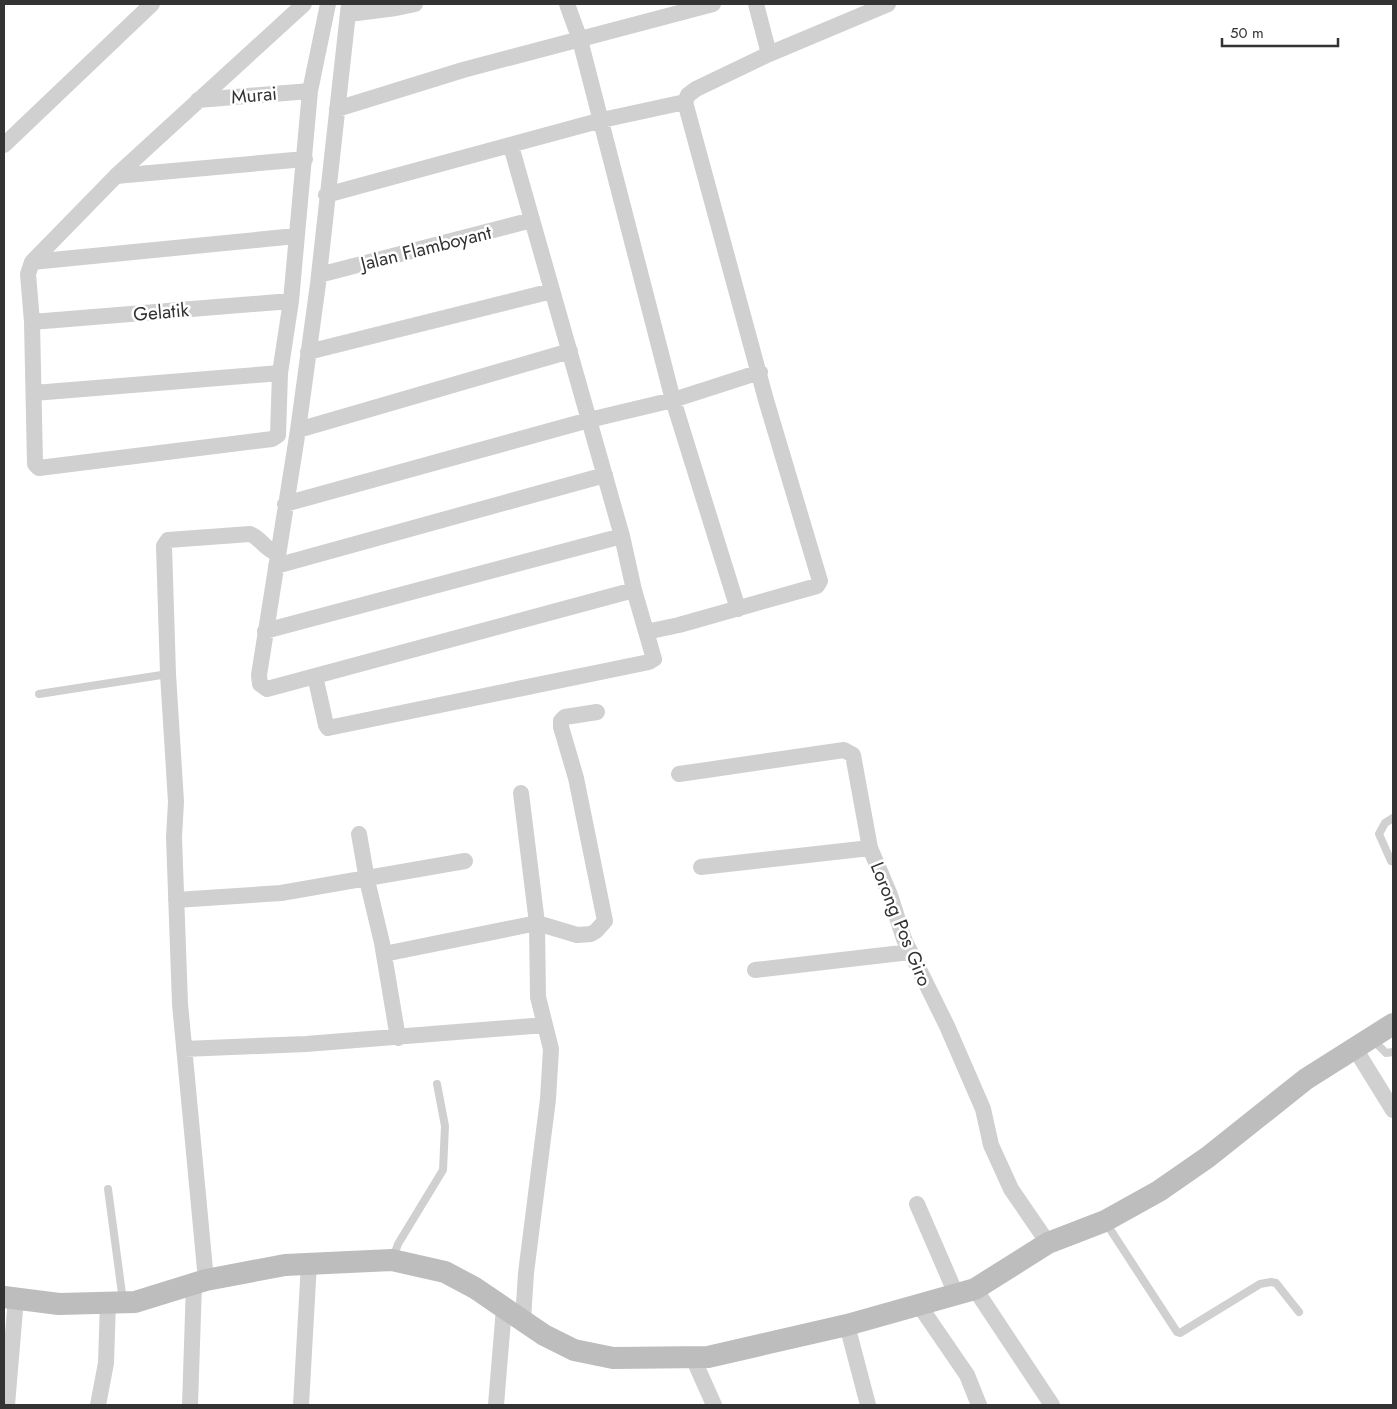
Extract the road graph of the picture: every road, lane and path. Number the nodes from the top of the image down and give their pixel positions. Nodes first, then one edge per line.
1 (152, 4) edge
2 (304, 4) edge
3 (328, 4) edge
4 (415, 4) edge
5 (567, 4) edge
6 (713, 4) edge
7 (756, 4) edge
8 (888, 4) edge
9 (349, 9) edge
10 (859, 10) edge
11 (580, 40) junction
12 (769, 54) junction
13 (310, 90) junction
14 (198, 100) junction
15 (684, 102) junction
16 (337, 109) junction
17 (602, 120) junction
18 (4, 145) edge
19 (511, 146) junction
20 (305, 159) junction
21 (116, 176) junction
22 (326, 195) junction
23 (532, 220) junction
24 (296, 236) junction
25 (32, 262) junction
26 (319, 275) junction
27 (552, 291) junction
28 (291, 301) junction
29 (32, 322) junction
30 (570, 351) junction
31 (308, 352) junction
32 (760, 372) junction
33 (280, 373) junction
34 (34, 394) junction
35 (673, 400) junction
36 (589, 420) junction
37 (298, 430) junction
38 (605, 475) junction
39 (285, 504) junction
40 (622, 536) junction
41 (276, 560) junction
42 (634, 590) junction
43 (738, 608) junction
44 (265, 631) junction
45 (646, 632) junction
46 (168, 674) junction
47 (315, 676) junction
48 (39, 694) dead end
49 (597, 712) dead end
50 (679, 774) dead end
51 (521, 793) dead end
52 (1393, 818) edge
53 (359, 834) dead end
54 (870, 848) junction
55 (466, 861) dead end
56 (1391, 861) dead end
57 (701, 867) dead end
58 (366, 880) junction
59 (176, 900) junction
60 (537, 923) junction
61 (910, 952) junction
62 (384, 954) junction
63 (755, 970) dead end
64 (1393, 1024) edge
65 (545, 1025) junction
66 (398, 1038) junction
67 (1362, 1042) junction
68 (184, 1049) junction
69 (1393, 1052) edge
70 (437, 1084) dead end
71 (1393, 1110) edge
72 (108, 1189) dead end
73 (917, 1204) dead end
74 (1105, 1222) junction
75 (1048, 1243) junction
76 (392, 1260) junction
77 (309, 1263) junction
78 (200, 1282) junction
79 (966, 1292) junction
80 (10, 1298) edge
81 (116, 1302) junction
82 (918, 1305) junction
83 (504, 1308) junction
84 (1299, 1312) dead end
85 (523, 1320) junction
86 (847, 1325) junction
87 (693, 1358) junction
88 (7, 1405) edge
89 (98, 1405) edge
90 (190, 1405) edge
91 (301, 1405) edge
92 (496, 1405) edge
93 (714, 1405) edge
94 (868, 1405) edge
95 (979, 1405) edge
96 (1052, 1405) edge

1 - 18 street
2 - 14 street
3 - 13 street
4 - 9 street
5 - 11 street
6 - 11 street
7 - 12 street
8 - 10 street
9 - 16 street
10 - 12 street
11 - 16 street
11 - 17 street
12 - 15 street
13 - 14 street, Murai
13 - 20 street
14 - 21 street
15 - 17 street
15 - 32 street
16 - 22 street
17 - 19 street
17 - 35 street
19 - 22 street
19 - 23 street
20 - 21 street
20 - 24 street
21 - 25 street
22 - 26 street
23 - 26 street, Jalan Flamboyant
23 - 27 street
24 - 25 street
24 - 28 street
25 - 29 street
26 - 31 street
27 - 30 street
27 - 31 street
28 - 29 street, Gelatik
28 - 33 street
29 - 34 street
30 - 36 street
30 - 37 street
31 - 37 street
32 - 35 street
32 - 43 street
33 - 34 street
33 - 34 street
35 - 36 street
35 - 43 street
36 - 38 street
36 - 39 street
37 - 39 street
38 - 40 street
38 - 41 street
39 - 41 street
40 - 42 street
40 - 44 street
41 - 44 street
41 - 46 street
42 - 45 street
42 - 47 street
43 - 45 street
44 - 47 street
45 - 47 street
46 - 48 lane
46 - 59 street
49 - 60 street
50 - 54 street, Lorong Pos Giro
51 - 60 street
52 - 56 lane
53 - 58 street
54 - 57 street
54 - 61 street, Lorong Pos Giro
55 - 58 street
58 - 59 street
58 - 62 street
59 - 68 street
60 - 62 street
60 - 65 street
61 - 63 street
61 - 75 street, Lorong Pos Giro
62 - 66 street
64 - 67 main road
65 - 66 street
65 - 85 street
66 - 68 street
67 - 69 lane
67 - 71 street
67 - 74 main road
68 - 78 street
70 - 76 lane
72 - 81 lane
73 - 79 street
74 - 75 main road
74 - 84 lane
75 - 79 main road
76 - 77 main road
76 - 83 main road
77 - 78 main road
77 - 91 street
78 - 81 main road
78 - 90 street
79 - 82 main road
79 - 96 street
80 - 81 main road
80 - 88 street
81 - 89 street
82 - 86 main road
82 - 95 street
83 - 85 main road
83 - 92 street
85 - 87 main road
86 - 87 main road
86 - 94 street
87 - 93 street

